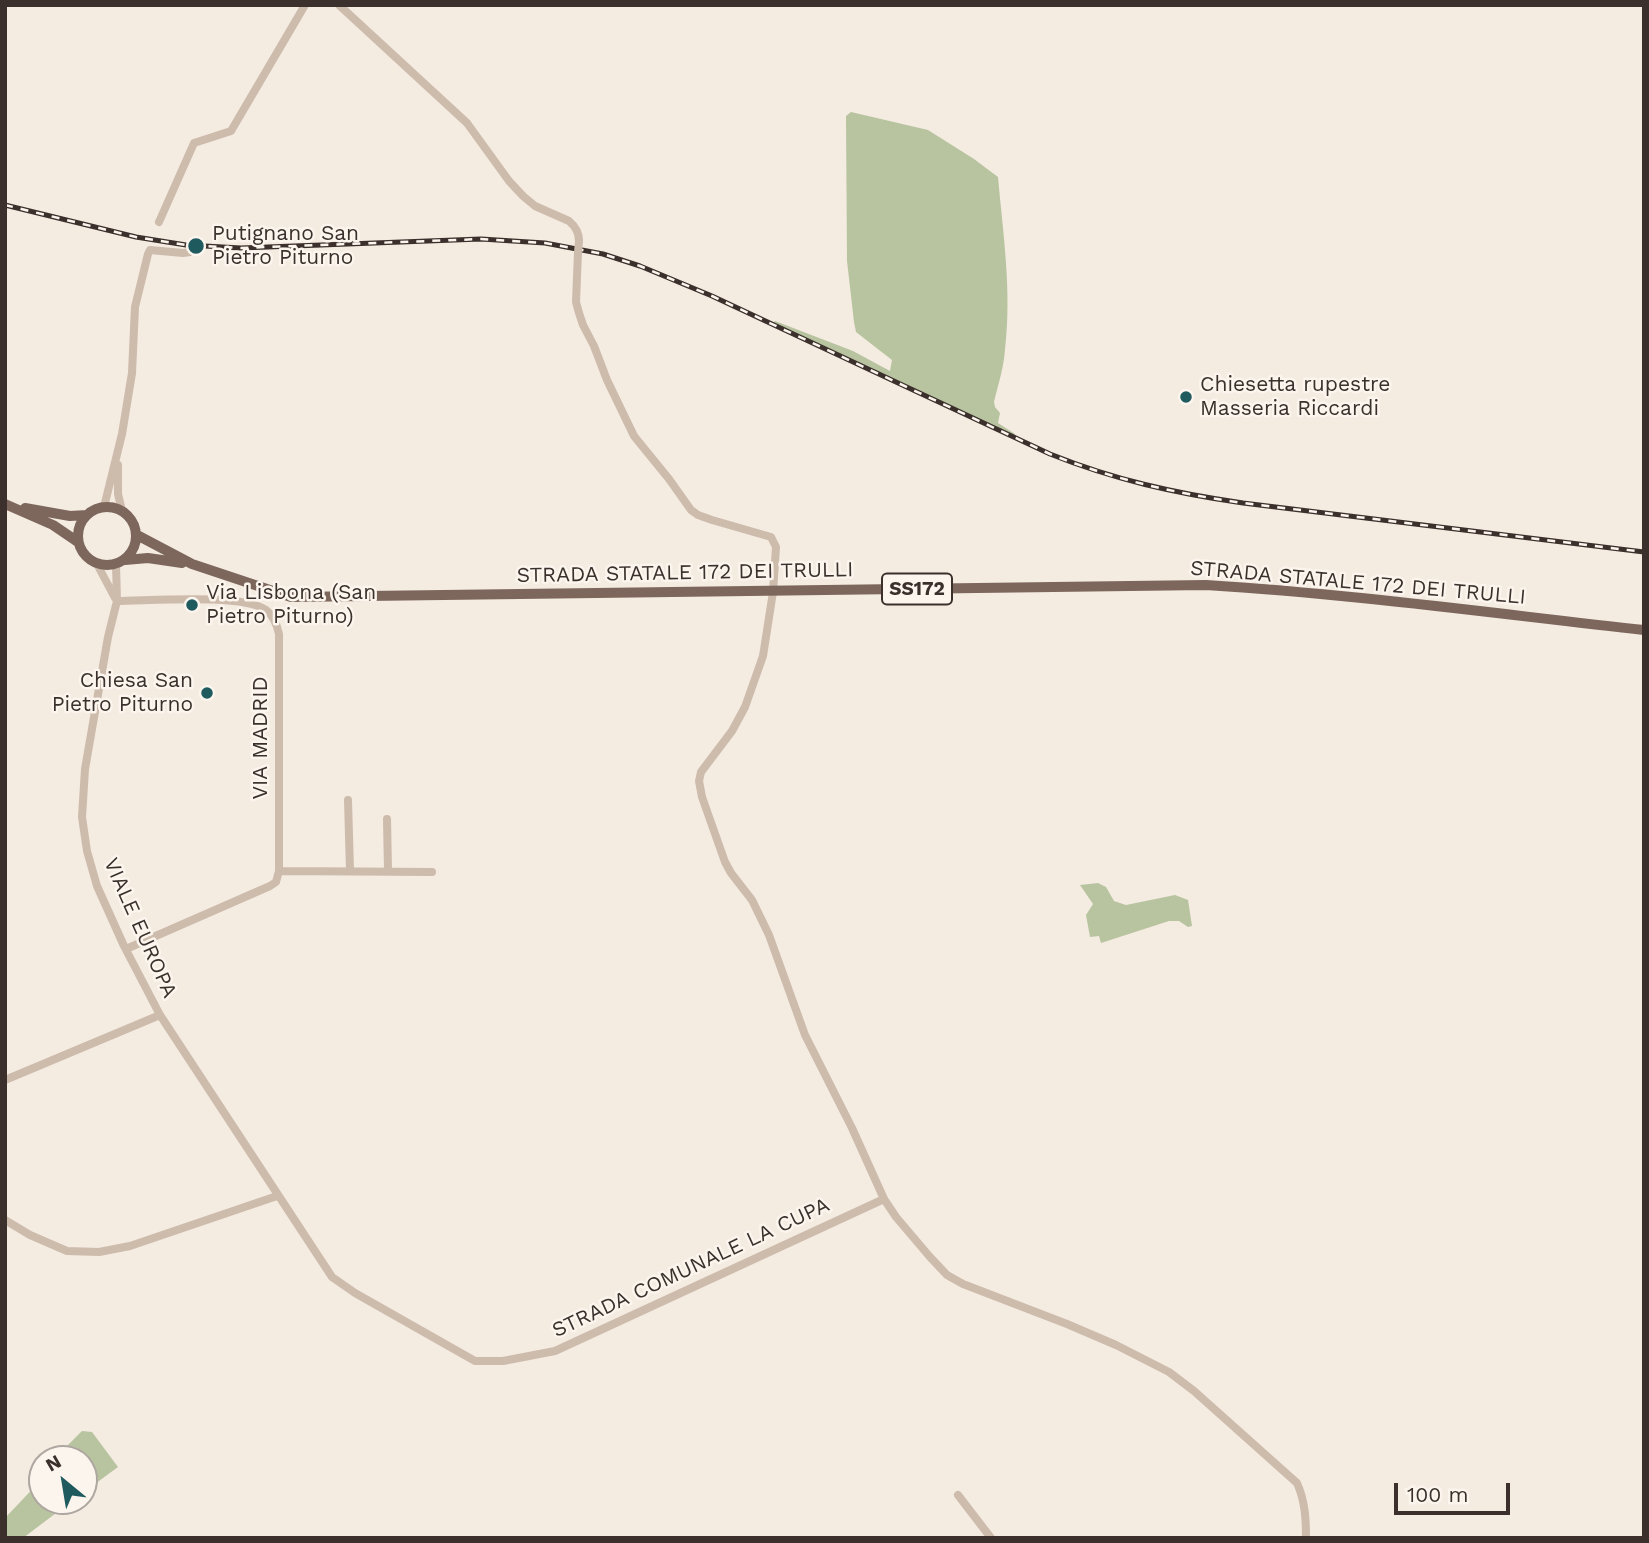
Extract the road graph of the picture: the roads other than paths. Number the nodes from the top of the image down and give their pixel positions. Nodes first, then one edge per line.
1 (305, 5) edge
2 (339, 5) edge
3 (159, 222) dead end
4 (190, 252) dead end
5 (118, 452) junction
6 (8, 505) edge
7 (104, 507) junction
8 (122, 511) junction
9 (87, 515) junction
10 (137, 535) junction
11 (78, 542) junction
12 (120, 562) junction
13 (97, 564) junction
14 (192, 564) junction
15 (773, 592) junction
16 (117, 601) junction
17 (1644, 630) edge
18 (348, 800) dead end
19 (387, 820) dead end
20 (279, 871) junction
21 (350, 871) junction
22 (388, 871) junction
23 (432, 872) dead end
24 (126, 949) junction
25 (160, 1015) junction
26 (5, 1080) edge
27 (277, 1196) junction
28 (884, 1199) junction
29 (5, 1220) edge
30 (958, 1496) dead end
31 (991, 1538) edge
32 (1306, 1538) edge

1 - 3 street
2 - 15 street, bridge
4 - 5 street
5 - 7 street
5 - 8 street
6 - 9 main road
6 - 11 main road
7 - 8 main road
7 - 9 main road
8 - 10 main road
9 - 11 main road
10 - 12 main road
10 - 14 main road, STRADA STATALE 172 DEI TRULLI
11 - 13 main road
12 - 13 main road
12 - 14 main road, STRADA STATALE 172 DEI TRULLI
12 - 16 street, VIALE EUROPA
13 - 16 street
14 - 15 main road, STRADA STATALE 172 DEI TRULLI / SS172
15 - 17 main road, STRADA STATALE 172 DEI TRULLI / SS172
15 - 28 street
16 - 20 street, VIA MADRID
16 - 24 street, VIALE EUROPA
18 - 21 street
19 - 22 street
20 - 21 street
20 - 24 street
21 - 22 street
22 - 23 street
24 - 25 street, VIALE EUROPA
25 - 26 street
25 - 27 street, VIALE EUROPA
27 - 28 street, STRADA COMUNALE LA CUPA
27 - 29 street
28 - 32 street
30 - 31 street

